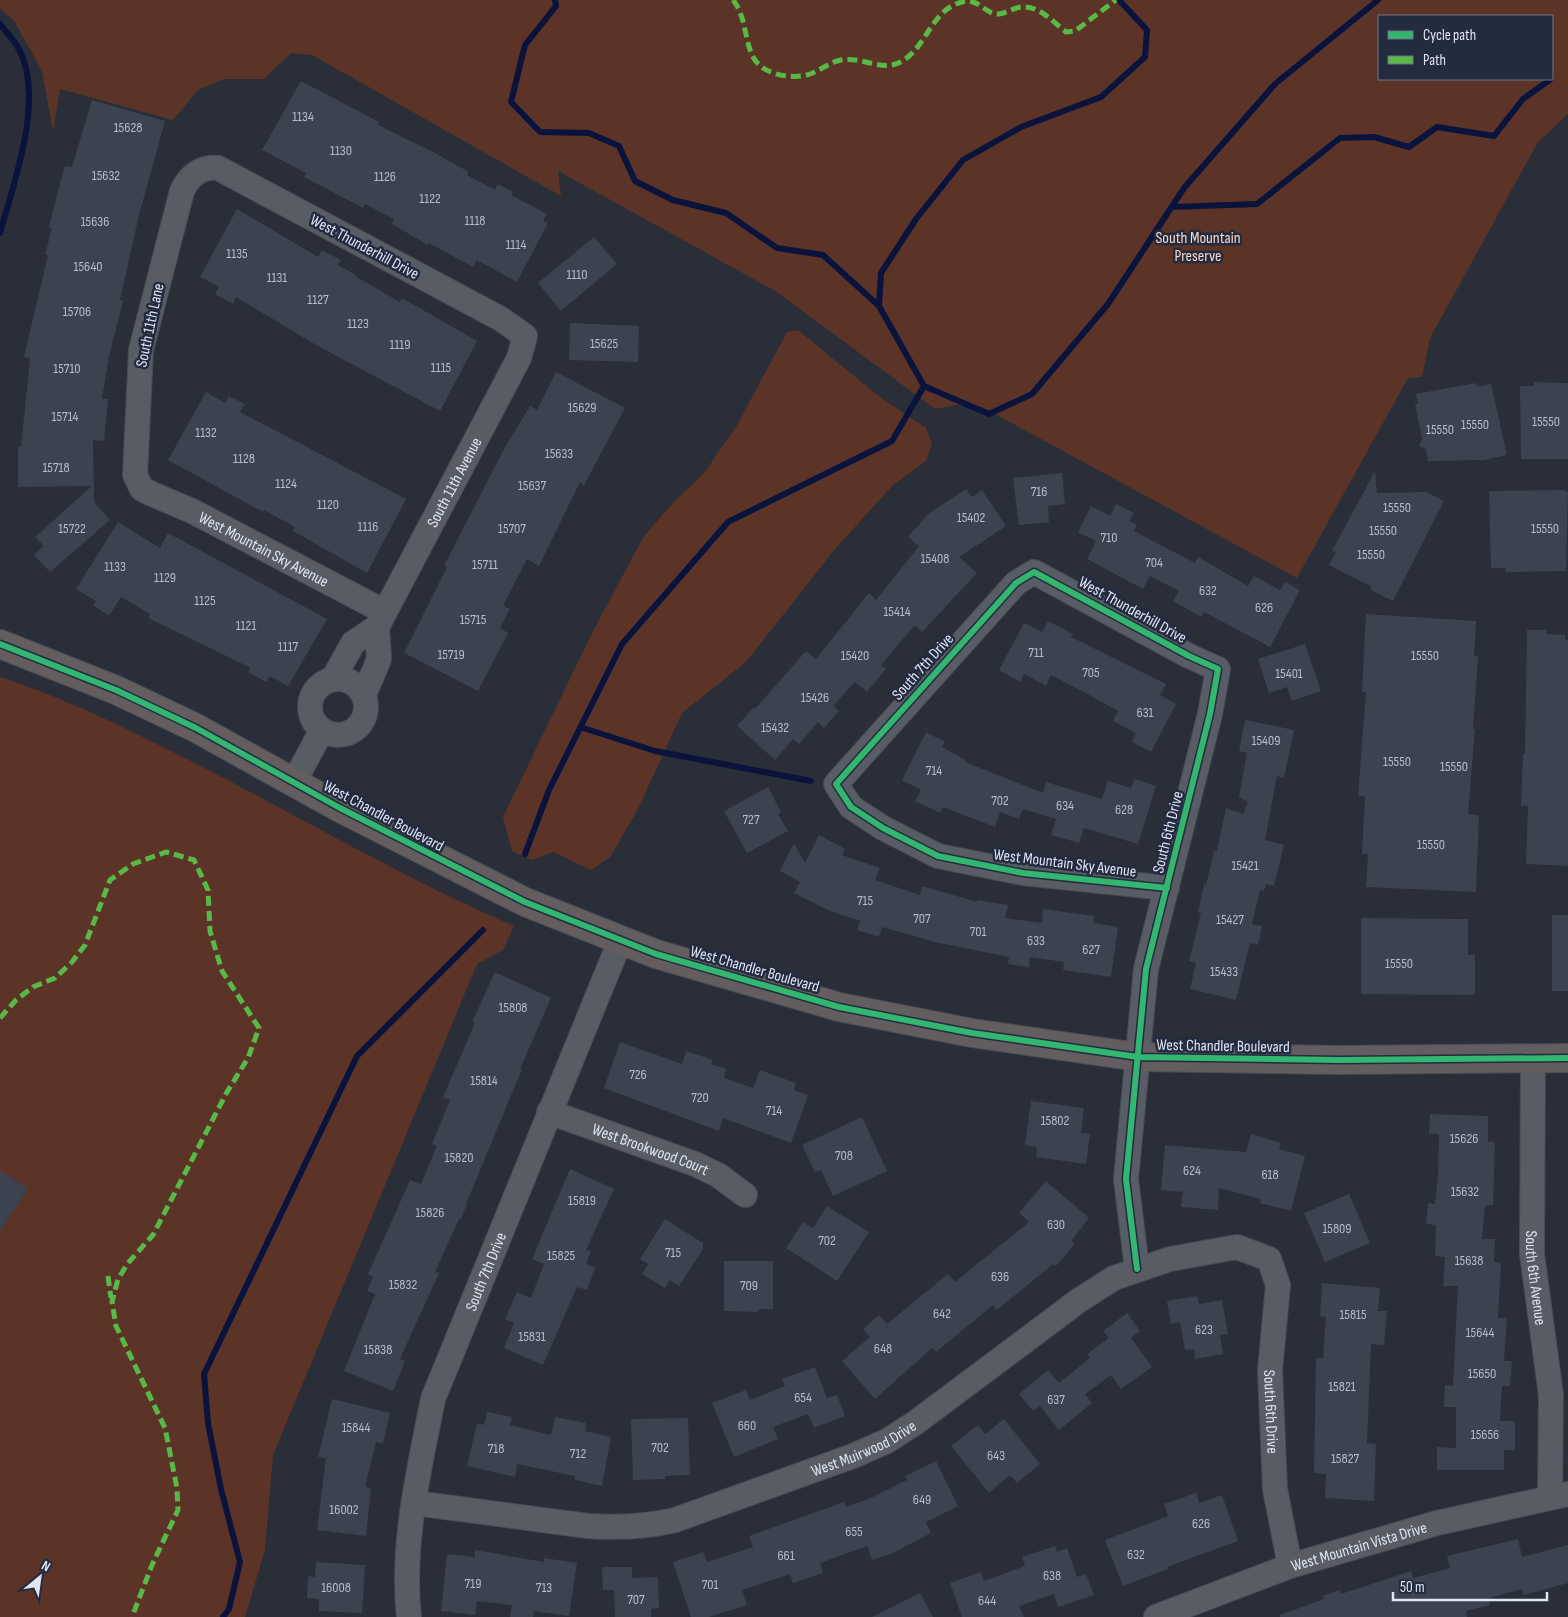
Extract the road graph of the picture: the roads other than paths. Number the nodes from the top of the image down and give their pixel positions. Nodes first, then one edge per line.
1 (200, 170) joint
2 (525, 336) joint
3 (142, 489) joint
4 (1034, 572) joint
5 (381, 619) junction
6 (0, 644) edge
7 (1218, 669) joint
8 (332, 679) junction
9 (364, 696) junction
10 (322, 730) junction
11 (294, 782) junction
12 (836, 784) joint
13 (1167, 888) junction
14 (620, 941) junction
15 (1138, 1057) junction
16 (1533, 1058) junction
17 (1568, 1058) edge
18 (549, 1112) junction
19 (745, 1195) dead end
20 (1269, 1259) joint
21 (1136, 1270) junction
22 (1559, 1496) edge
23 (414, 1503) junction
24 (1290, 1566) junction
25 (409, 1617) edge
26 (1156, 1617) edge

1 - 2 street, West Thunderhill Drive
1 - 3 street, South 11th Lane
2 - 5 street, South 11th Avenue
3 - 5 street, West Mountain Sky Avenue
4 - 7 street, West Thunderhill Drive
4 - 12 street, South 7th Drive
5 - 8 street, South 11th Avenue
5 - 9 street
6 - 11 main road, West Chandler Boulevard
7 - 13 street, South 6th Drive
8 - 9 street
8 - 10 street, South 11th Avenue
9 - 10 street
10 - 11 street
11 - 14 main road, West Chandler Boulevard
12 - 13 street, West Mountain Sky Avenue
13 - 15 street, South 6th Drive
14 - 15 main road, West Chandler Boulevard
14 - 18 street, South 7th Drive
15 - 16 main road, West Chandler Boulevard
15 - 21 street, South 6th Drive
16 - 17 main road, West Chandler Boulevard
16 - 22 street, South 6th Avenue
18 - 19 street, West Brookwood Court
18 - 23 street, South 7th Drive
20 - 21 street, West Muirwood Drive
20 - 24 street, South 6th Drive
21 - 23 street, West Muirwood Drive
22 - 24 street, West Mountain Vista Drive
23 - 25 street, South 7th Drive
24 - 26 street, West Mountain Vista Drive

